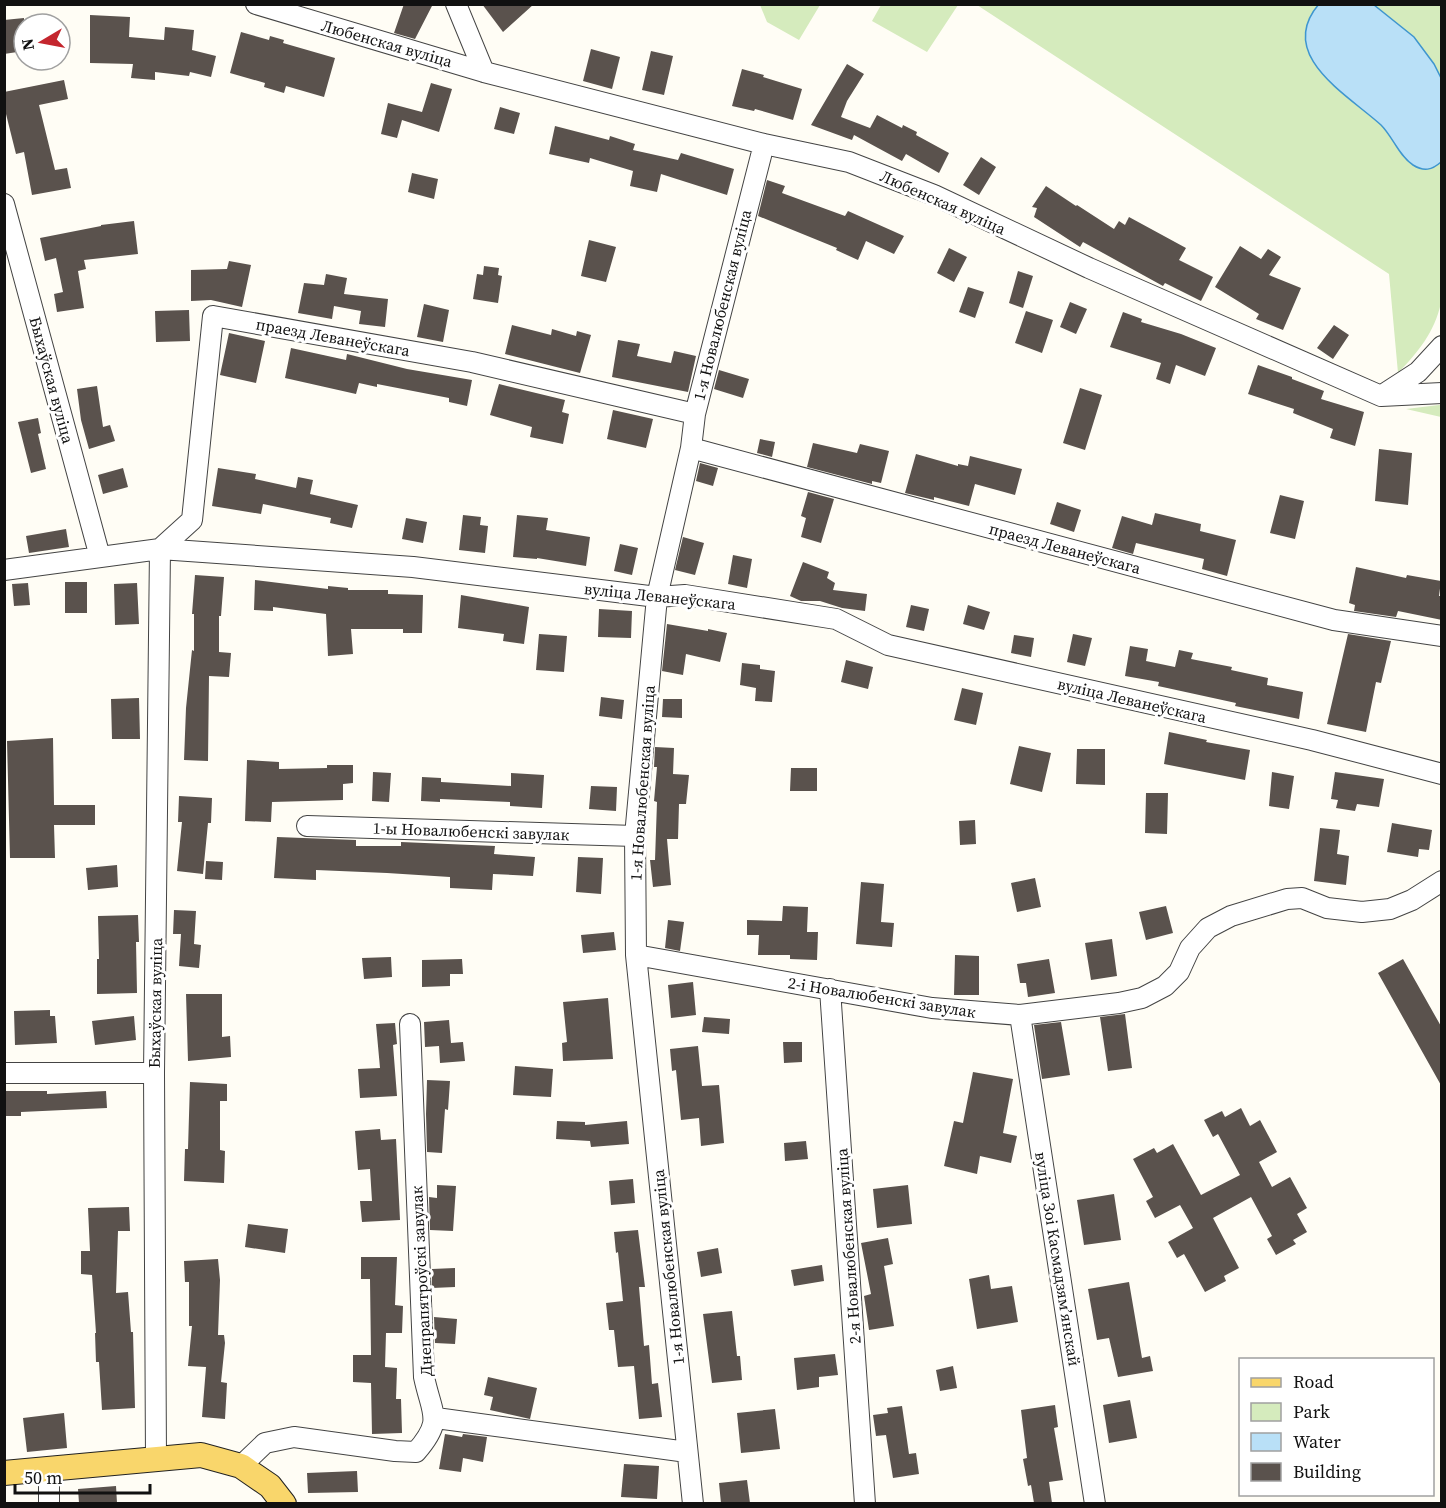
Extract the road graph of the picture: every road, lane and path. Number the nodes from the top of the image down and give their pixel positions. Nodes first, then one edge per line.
1 (256, 4) edge
2 (456, 4) edge
3 (484, 72) junction
4 (764, 144) junction
5 (4, 204) edge
6 (1442, 346) edge
7 (1442, 393) edge
8 (1381, 396) junction
9 (694, 414) junction
10 (691, 448) junction
11 (160, 549) junction
12 (100, 557) junction
13 (4, 570) edge
14 (657, 597) junction
15 (1442, 636) edge
16 (1442, 774) edge
17 (307, 826) dead end
18 (635, 836) junction
19 (1442, 881) edge
20 (636, 955) junction
21 (830, 989) junction
22 (1020, 1015) junction
23 (410, 1024) dead end
24 (4, 1072) edge
25 (154, 1072) junction
26 (435, 1418) junction
27 (687, 1452) junction
28 (156, 1458) junction
29 (241, 1467) junction
30 (49, 1468) junction
31 (4, 1473) edge
32 (49, 1503) edge
33 (284, 1503) edge
34 (693, 1503) edge
35 (865, 1503) edge
36 (1095, 1503) edge

1 - 3 street, Любенская вуліца
2 - 3 street, Любенская вуліца
3 - 4 street, Любенская вуліца
4 - 8 street, Любенская вуліца
4 - 9 street, 1-я Новалюбенская вуліца
5 - 12 street, Быхаўская вуліца
6 - 8 street
7 - 8 street, Любенская вуліца
9 - 10 street, 1-я Новалюбенская вуліца
9 - 11 street, праезд Леванеўскага
10 - 14 street, 1-я Новалюбенская вуліца
10 - 15 street, праезд Леванеўскага
11 - 12 street, вуліца Леванеўскага
11 - 14 street, вуліца Леванеўскага
11 - 25 street, Быхаўская вуліца
12 - 13 street, вуліца Леванеўскага
14 - 16 street, вуліца Леванеўскага
14 - 18 street, 1-я Новалюбенская вуліца
17 - 18 street, 1-ы Новалюбенскі завулак
18 - 20 street, 1-я Новалюбенская вуліца
19 - 22 street, 2-і Новалюбенскі завулак
20 - 21 street, 2-і Новалюбенскі завулак
20 - 27 street, 1-я Новалюбенская вуліца
21 - 22 street, 2-і Новалюбенскі завулак
21 - 35 street, 2-я Новалюбенская вуліца
22 - 36 street, вуліца Зоі Касмадзямʼянскай
23 - 26 street, Днепрапятроўскі завулак
24 - 25 street
25 - 28 street, Быхаўская вуліца
26 - 27 street
26 - 29 street
27 - 34 street, 1-я Новалюбенская вуліца
28 - 29 main road
28 - 30 main road
29 - 33 main road
30 - 31 main road
30 - 32 street

